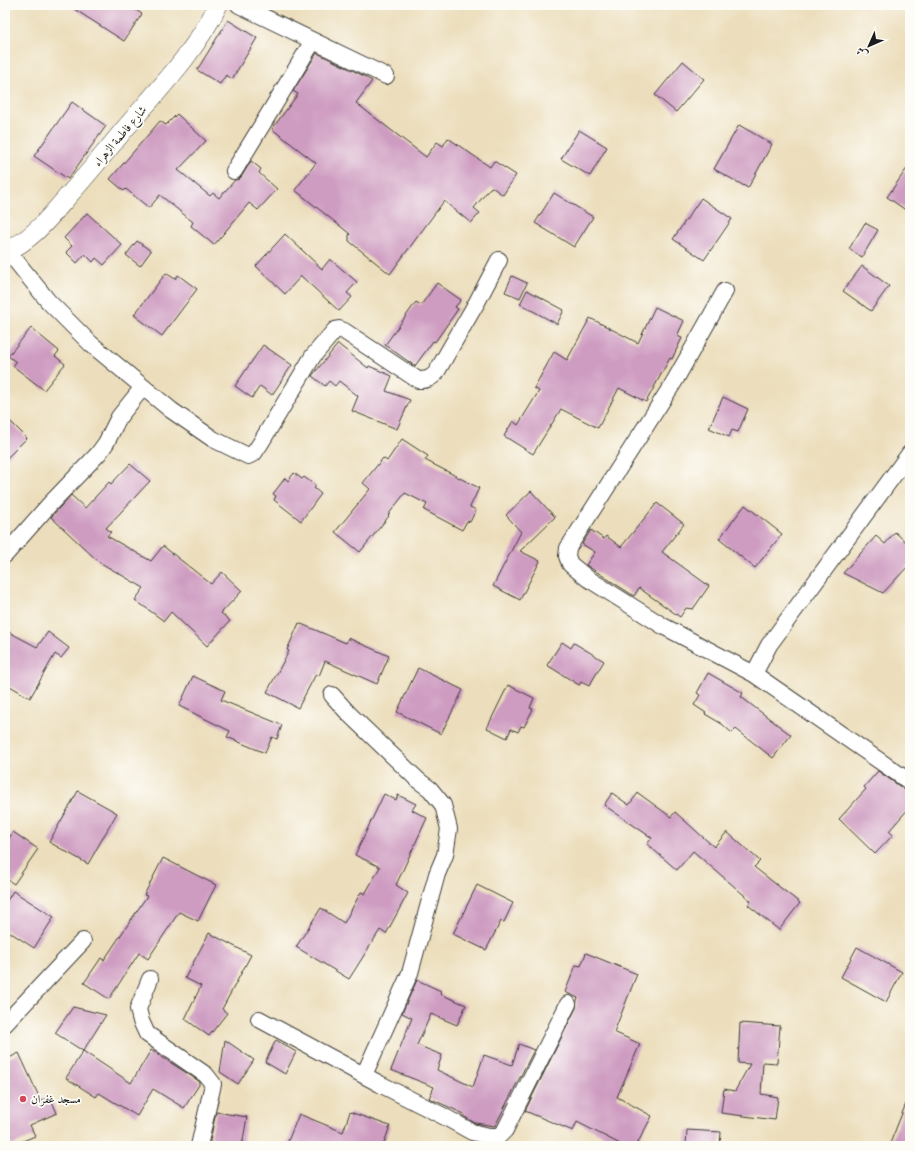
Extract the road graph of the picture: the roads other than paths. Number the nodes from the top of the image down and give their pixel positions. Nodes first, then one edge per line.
1 (218, 5) edge
2 (240, 5) edge
3 (313, 40) junction
4 (386, 76) dead end
5 (234, 171) dead end
6 (6, 251) edge
7 (499, 260) dead end
8 (725, 291) dead end
9 (143, 387) junction
10 (910, 453) edge
11 (5, 555) edge
12 (754, 674) junction
13 (332, 695) dead end
14 (910, 782) edge
15 (83, 941) dead end
16 (150, 979) dead end
17 (568, 1004) dead end
18 (258, 1019) dead end
19 (5, 1024) edge
20 (364, 1075) junction
21 (471, 1139) edge
22 (199, 1146) edge

1 - 6 street, شارع فاطمة الزهراء
2 - 3 street
3 - 4 street
3 - 5 street
6 - 9 street
7 - 9 street
8 - 12 street
9 - 11 street
10 - 12 street
12 - 14 street
13 - 20 street
15 - 19 street
16 - 22 street
17 - 21 street
18 - 20 street
20 - 21 street

